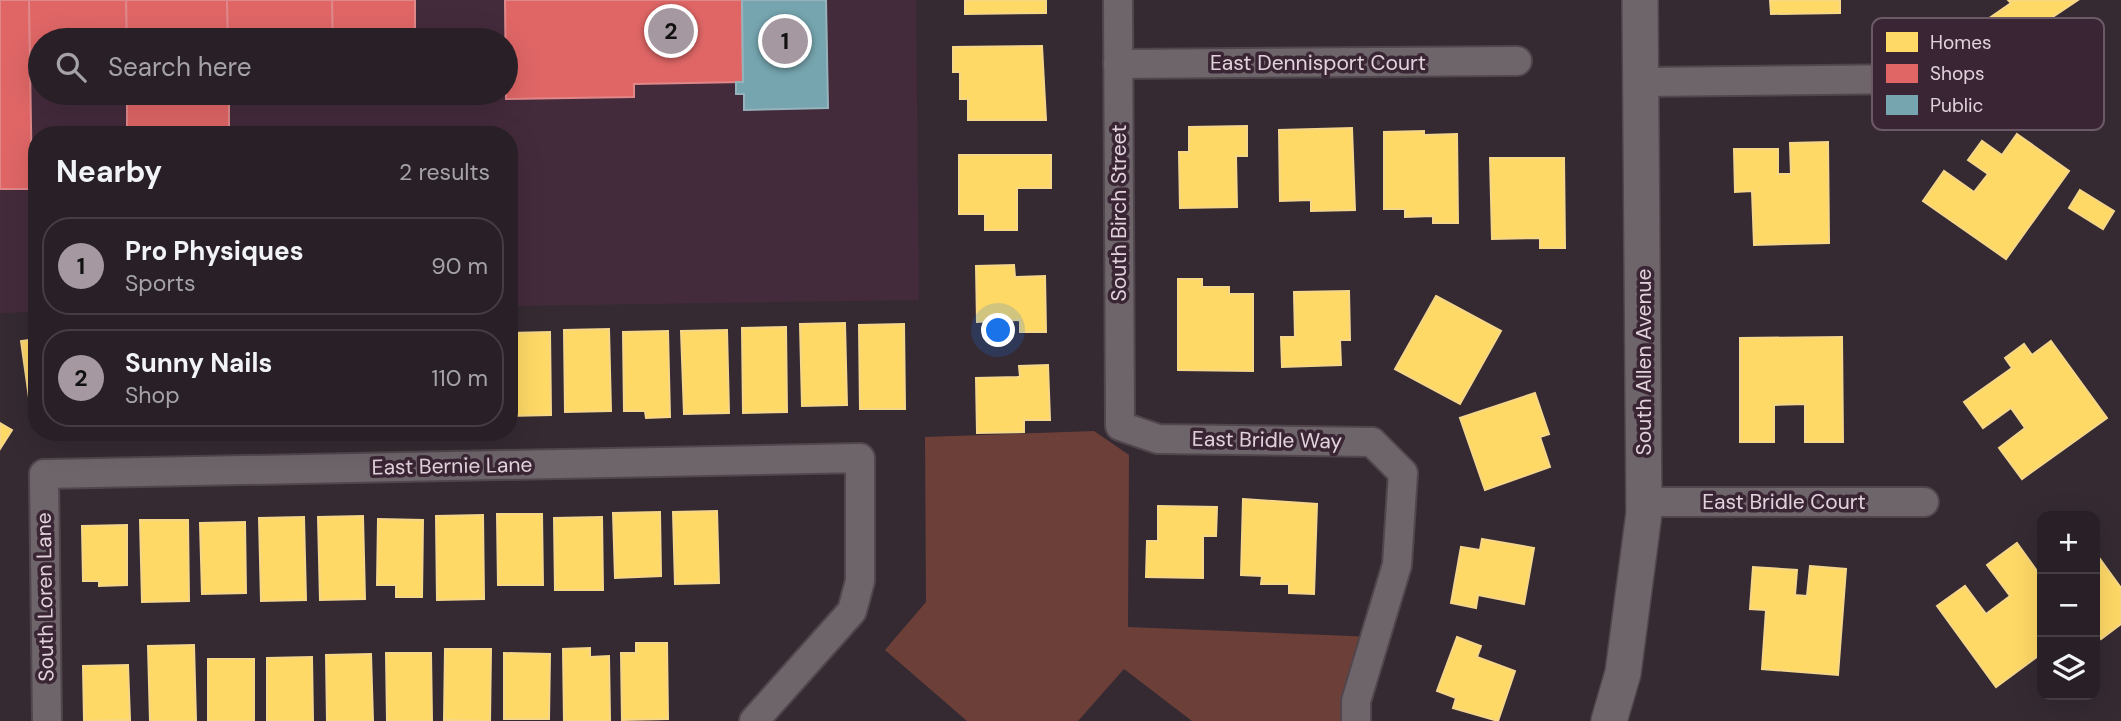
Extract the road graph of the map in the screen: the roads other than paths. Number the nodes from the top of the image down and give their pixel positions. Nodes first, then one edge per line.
1 (1118, 0) edge
2 (1640, 0) edge
3 (1517, 61) dead end
4 (1118, 64) junction
5 (1872, 79) edge
6 (1643, 82) junction
7 (1121, 426) joint
8 (44, 474) joint
9 (1644, 502) junction
10 (1924, 502) dead end
11 (47, 721) edge
12 (754, 721) edge
13 (1356, 721) edge
14 (1609, 721) edge

1 - 4 street, South Birch Street
2 - 6 street, South Allen Avenue
3 - 4 street, East Dennisport Court
4 - 7 street, South Birch Street
5 - 6 street
6 - 9 street, South Allen Avenue
7 - 13 street, East Bridle Way
8 - 11 street, South Loren Lane
8 - 12 street, East Bernie Lane
9 - 10 street, East Bridle Court
9 - 14 street, South Allen Avenue

